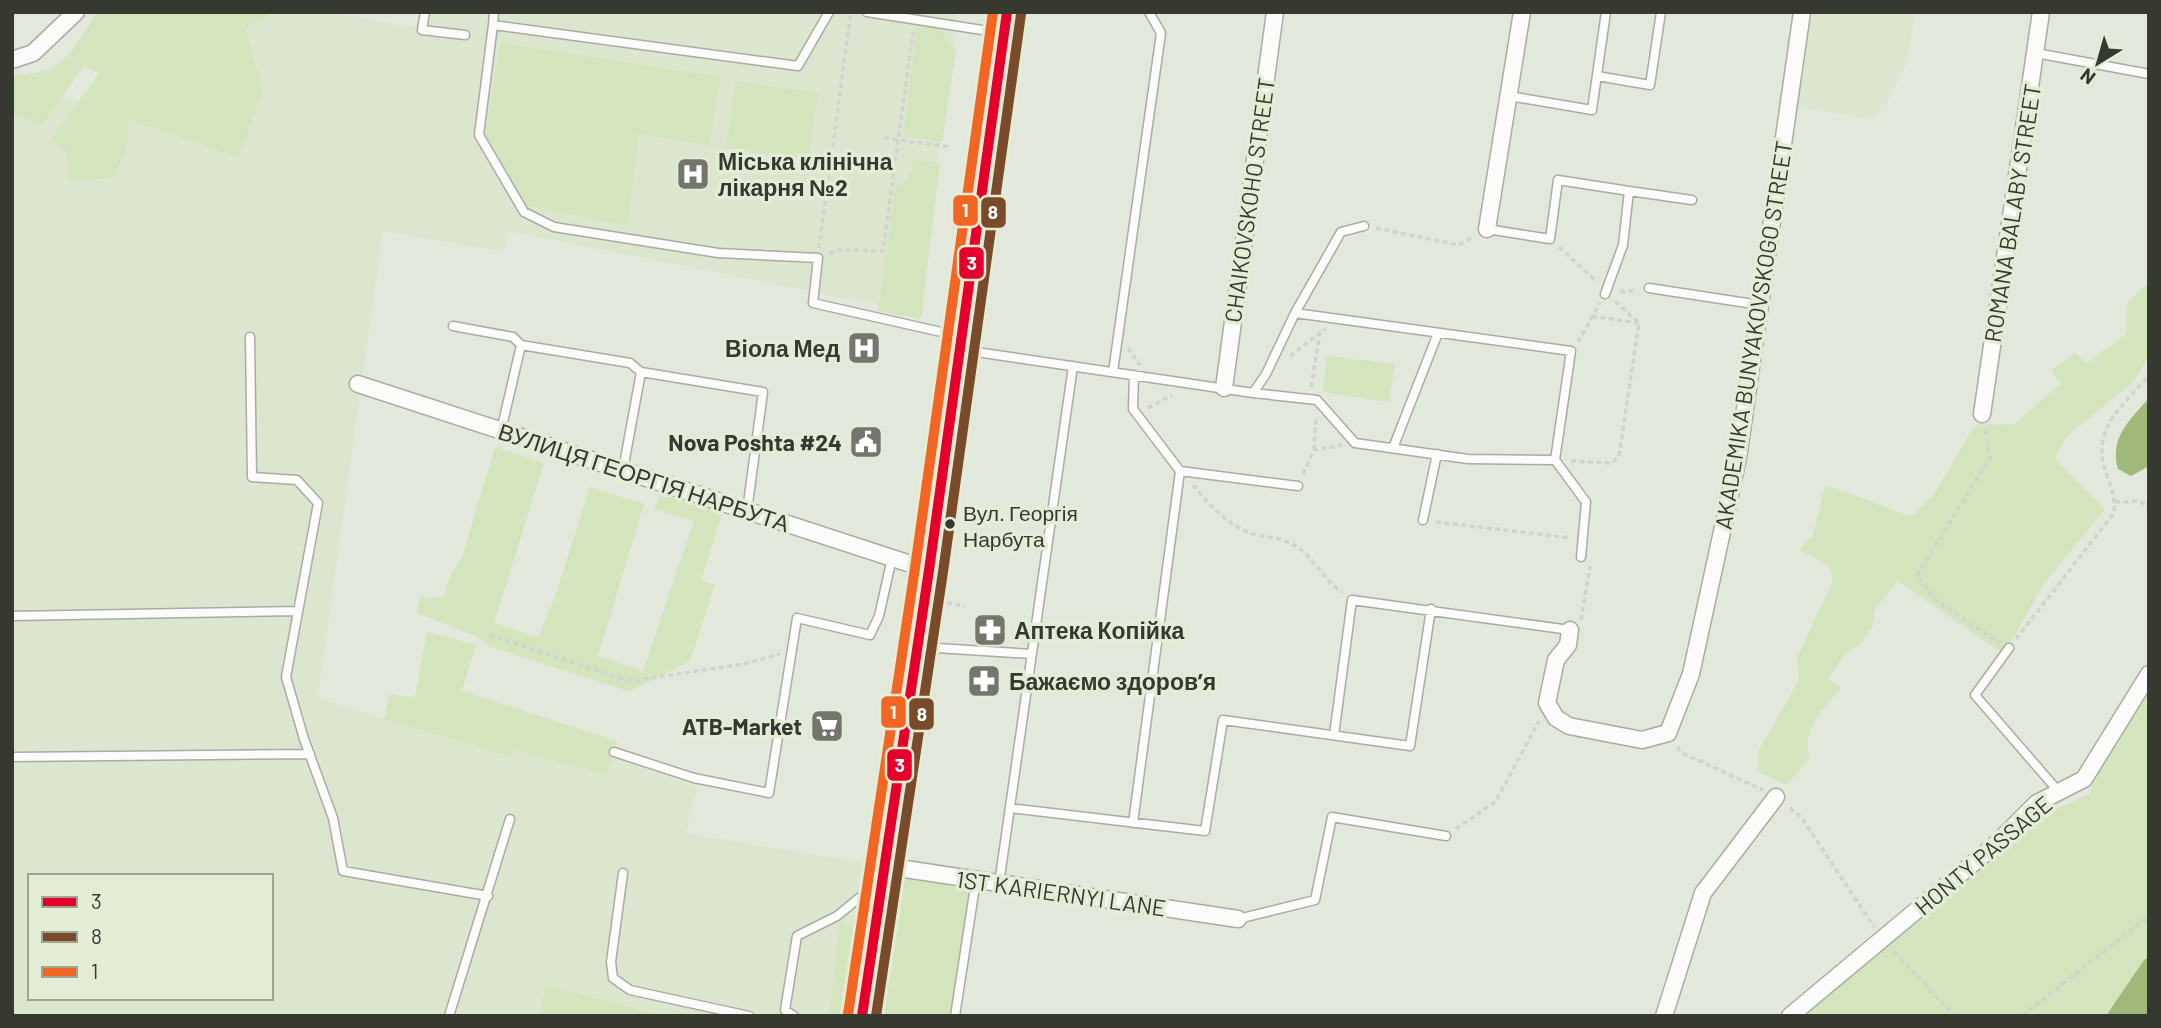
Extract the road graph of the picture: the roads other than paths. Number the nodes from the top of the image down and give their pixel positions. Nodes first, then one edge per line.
1 (76, 12) edge
2 (425, 12) edge
3 (494, 12) edge
4 (829, 12) edge
5 (867, 12) edge
6 (1149, 12) edge
7 (1275, 12) edge
8 (1522, 12) edge
9 (1606, 12) edge
10 (1661, 12) edge
11 (1802, 12) edge
12 (2040, 12) edge
13 (1005, 23) edge
14 (493, 25) junction
15 (465, 35) dead end
16 (2036, 53) junction
17 (12, 60) edge
18 (2149, 74) edge
19 (1597, 76) junction
20 (1509, 96) junction
21 (1629, 191) junction
22 (1692, 201) dead end
23 (1364, 226) road end
24 (1487, 229) joint
25 (1649, 288) road end
26 (1605, 294) road end
27 (1760, 305) junction
28 (1295, 313) junction
29 (453, 326) dead end
30 (1438, 333) junction
31 (250, 337) dead end
32 (961, 343) junction
33 (521, 345) junction
34 (1073, 366) junction
35 (641, 372) junction
36 (1113, 372) junction
37 (1134, 375) junction
38 (358, 384) dead end
39 (1224, 388) junction
40 (1253, 393) junction
41 (1982, 414) road end
42 (501, 431) junction
43 (1393, 449) junction
44 (1437, 454) junction
45 (1556, 460) junction
46 (623, 470) junction
47 (1180, 471) junction
48 (1298, 486) road end
49 (747, 511) junction
50 (1423, 520) road end
51 (1581, 557) road end
52 (892, 558) junction
53 (929, 570) junction
54 (1431, 609) junction
55 (298, 611) junction
56 (12, 615) edge
57 (1570, 630) joint
58 (918, 647) junction
59 (2008, 648) road end
60 (1032, 654) junction
61 (2149, 674) edge
62 (1334, 735) junction
63 (614, 752) dead end
64 (310, 754) junction
65 (12, 757) edge
66 (2059, 792) junction
67 (1776, 797) road end
68 (1010, 808) junction
69 (510, 819) dead end
70 (1133, 822) junction
71 (1446, 836) road end
72 (884, 872) junction
73 (623, 873) dead end
74 (976, 880) junction
75 (999, 884) junction
76 (488, 896) junction
77 (1238, 919) joint
78 (449, 1016) edge
79 (749, 1016) edge
80 (794, 1016) edge
81 (862, 1016) edge
82 (955, 1016) edge
83 (1664, 1016) edge
84 (1790, 1016) edge

1 - 17 street
2 - 15 lane
3 - 14 lane
4 - 14 lane
5 - 13 lane
6 - 36 lane
7 - 39 street, CHAIKOVSKOHO STREET
8 - 20 street
9 - 19 lane
10 - 19 lane
11 - 27 street, AKADEMIKA BUNYAKOVSKOGO STREET
12 - 16 street, ROMANA BALABY STREET
13 - 32 main road
14 - 32 lane
16 - 18 lane
16 - 41 street, ROMANA BALABY STREET
19 - 20 lane
20 - 24 street
21 - 22 lane
21 - 24 lane
21 - 26 lane
23 - 28 lane
25 - 27 lane
27 - 57 street, AKADEMIKA BUNYAKOVSKOGO STREET
28 - 30 lane
28 - 40 lane
29 - 33 lane
30 - 43 lane
30 - 45 lane
31 - 55 lane
32 - 34 lane
32 - 53 main road
33 - 35 lane
33 - 42 lane
34 - 36 lane
34 - 60 lane
35 - 46 lane
35 - 49 lane
36 - 37 lane
37 - 39 lane
37 - 47 lane
38 - 42 street, ВУЛИЦЯ ГЕОРГІЯ НАРБУТА
39 - 40 lane
40 - 43 lane
42 - 46 street, ВУЛИЦЯ ГЕОРГІЯ НАРБУТА
43 - 44 lane
44 - 45 lane
44 - 50 lane
45 - 51 lane
46 - 49 street, ВУЛИЦЯ ГЕОРГІЯ НАРБУТА
47 - 48 lane
47 - 70 lane
49 - 52 street, ВУЛИЦЯ ГЕОРГІЯ НАРБУТА
52 - 53 street, ВУЛИЦЯ ГЕОРГІЯ НАРБУТА
52 - 63 lane
53 - 58 main road
54 - 57 lane
54 - 62 lane
54 - 62 lane
55 - 56 lane
55 - 64 lane
58 - 60 lane
58 - 72 main road
59 - 66 lane
60 - 68 lane
61 - 66 street, HONTY PASSAGE
62 - 70 lane
64 - 65 lane
64 - 76 lane
66 - 84 street, HONTY PASSAGE
67 - 83 street
68 - 70 lane
68 - 75 lane
69 - 76 lane
71 - 77 lane
72 - 74 street, 1ST KARIERNYI LANE
72 - 80 lane
72 - 81 main road
73 - 79 lane
74 - 75 street, 1ST KARIERNYI LANE
74 - 82 lane
75 - 77 street, 1ST KARIERNYI LANE
76 - 78 lane

